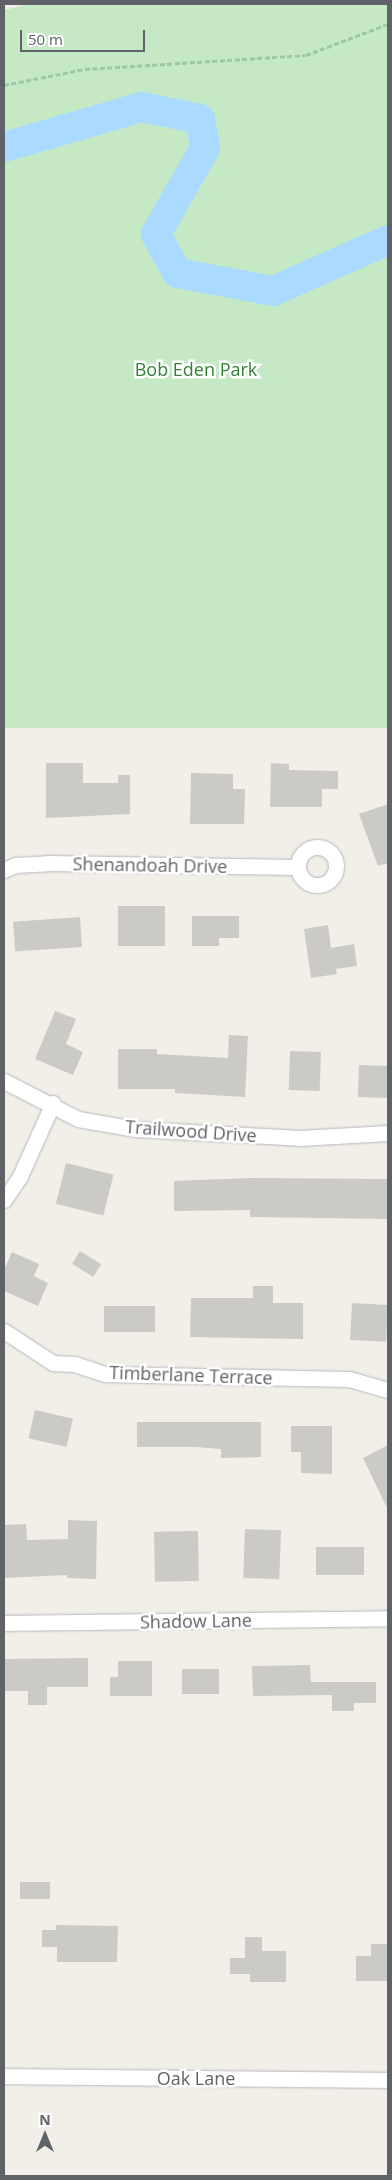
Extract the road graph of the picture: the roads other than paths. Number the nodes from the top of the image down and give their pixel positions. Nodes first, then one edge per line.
1 (298, 867) dead end
2 (4, 870) edge
3 (4, 1081) edge
4 (53, 1103) junction
5 (388, 1133) edge
6 (4, 1200) edge
7 (4, 1331) edge
8 (388, 1390) edge
9 (388, 1618) edge
10 (4, 1624) edge
11 (4, 2076) edge
12 (388, 2080) edge

1 - 2 street, Shenandoah Drive
3 - 4 street, Trailwood Drive
4 - 5 street, Trailwood Drive
4 - 6 street
7 - 8 street, Timberlane Terrace
9 - 10 street, Shadow Lane
11 - 12 street, Oak Lane

